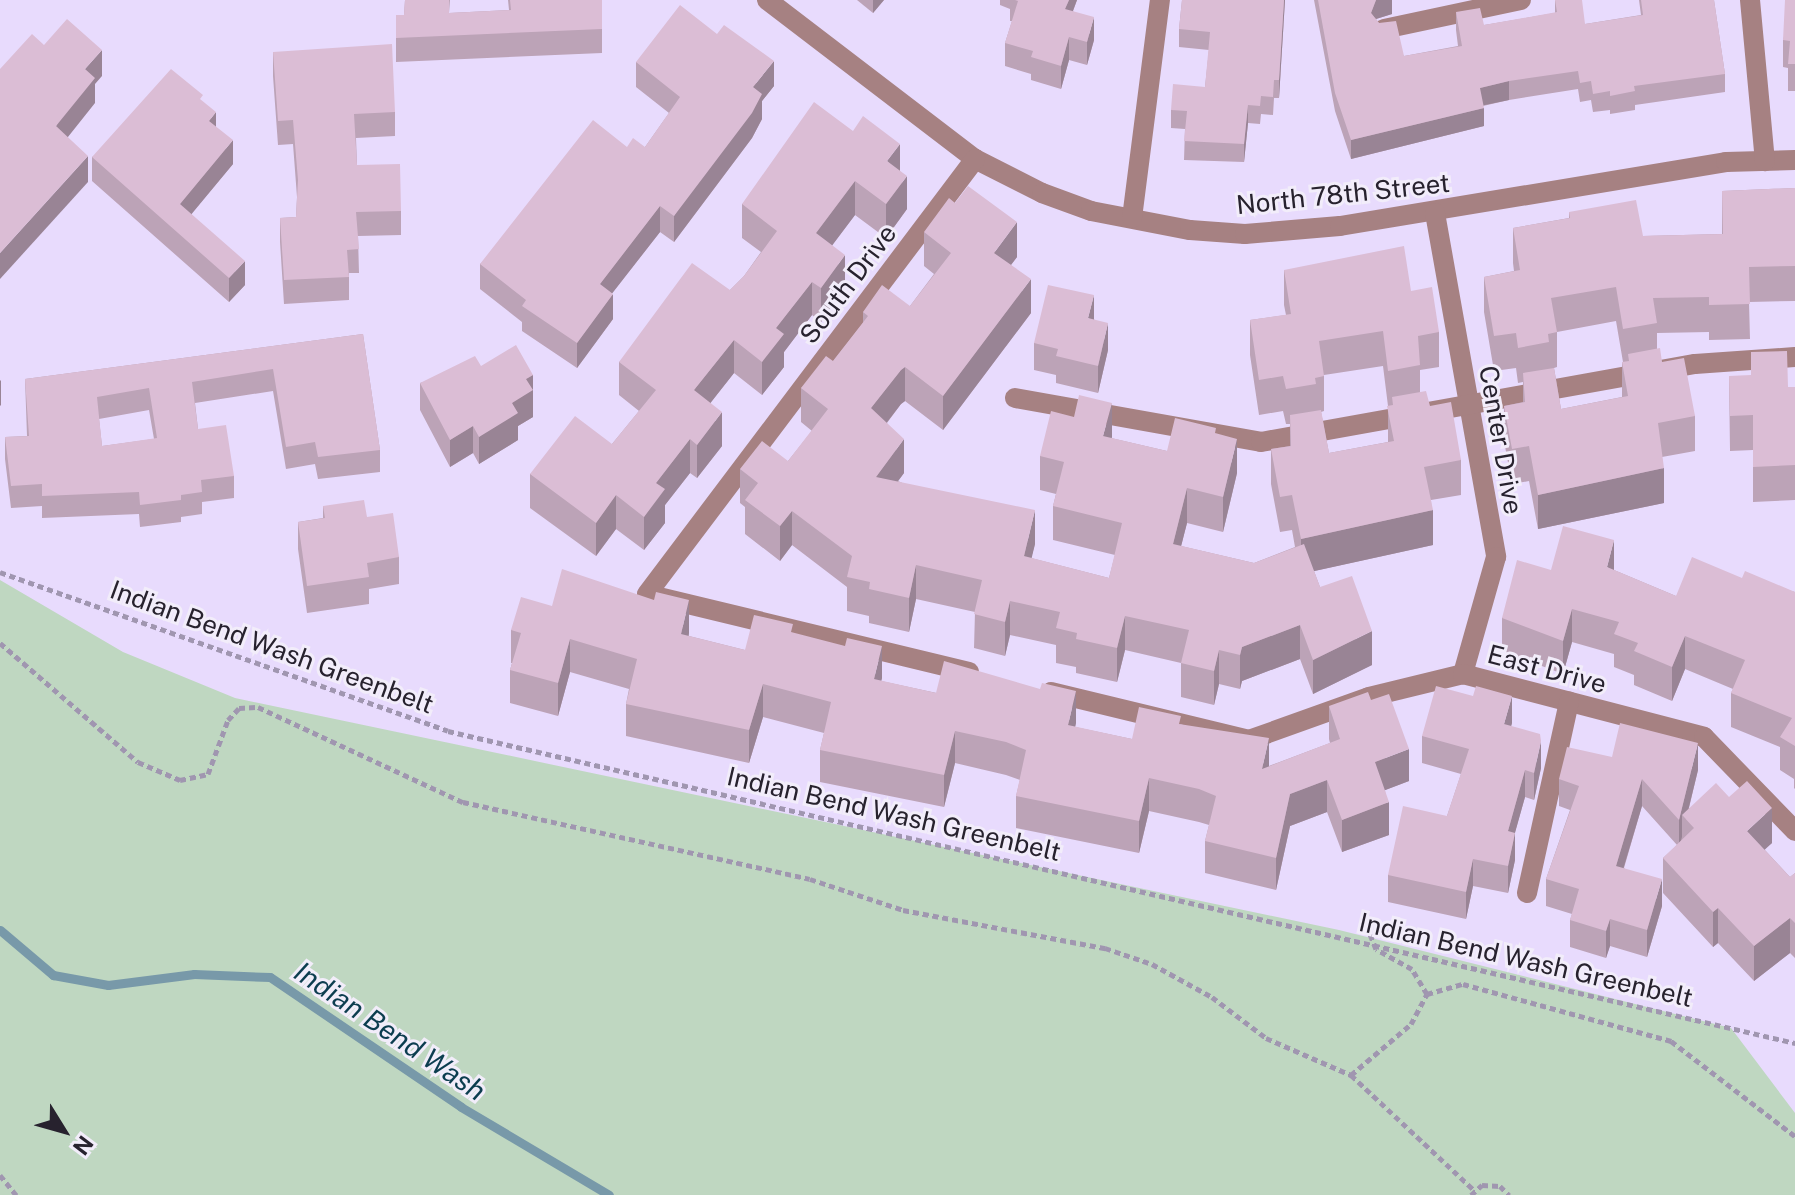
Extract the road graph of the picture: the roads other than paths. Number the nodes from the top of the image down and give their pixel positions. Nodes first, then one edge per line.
1 (767, 0) edge
2 (1160, 0) edge
3 (1521, 0) edge
4 (1750, 0) edge
5 (1384, 29) edge
6 (975, 159) junction
7 (1795, 160) edge
8 (1765, 161) junction
9 (1435, 213) junction
10 (1132, 218) junction
11 (1795, 357) edge
12 (1015, 398) dead end
13 (1468, 403) junction
14 (1463, 674) junction
15 (986, 676) edge
16 (1033, 688) edge
17 (1569, 702) junction
18 (1795, 831) edge
19 (1527, 893) dead end

1 - 6 street, North 78th Street
2 - 10 street
3 - 5 street
4 - 8 street
6 - 10 street, North 78th Street
6 - 15 street, South Drive
7 - 8 street, North 78th Street
8 - 9 street, North 78th Street
9 - 10 street, North 78th Street
9 - 13 street, Center Drive
11 - 13 street
12 - 13 street
13 - 14 street, Center Drive
14 - 16 street, East Drive
14 - 17 street, East Drive
17 - 18 street, East Drive
17 - 19 street

